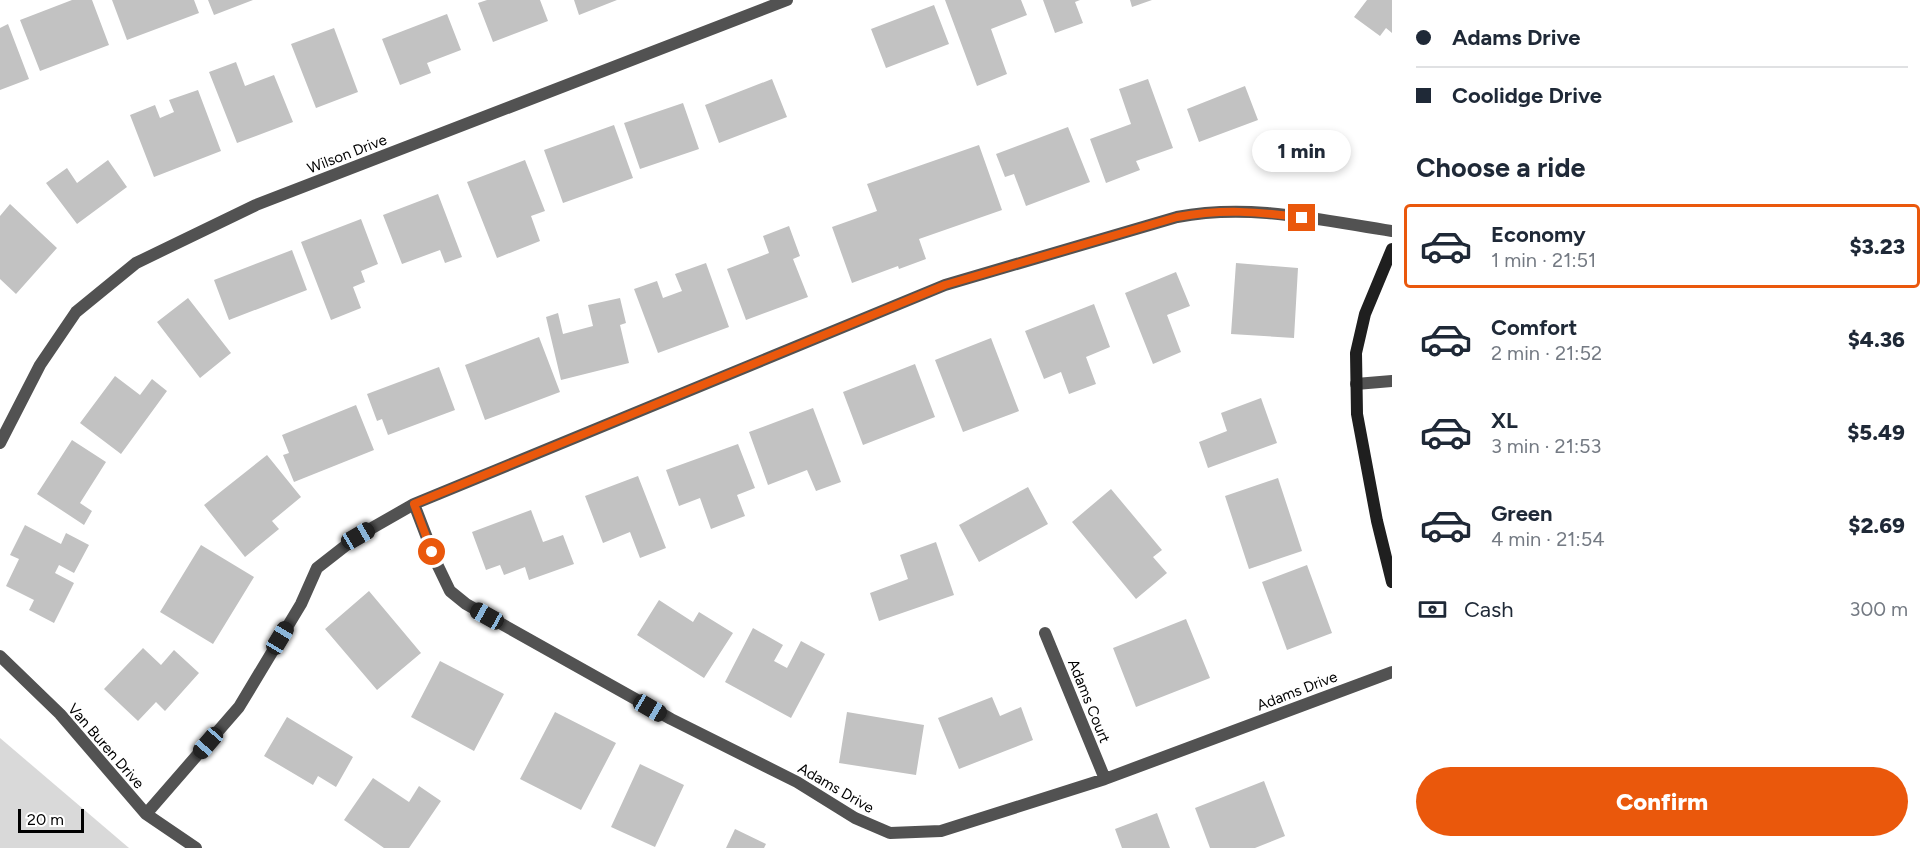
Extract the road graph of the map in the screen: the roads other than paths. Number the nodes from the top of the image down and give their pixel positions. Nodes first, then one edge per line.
1 (787, 0) edge
2 (1392, 231) edge
3 (1392, 249) edge
4 (1392, 381) edge
5 (1356, 384) junction
6 (0, 442) edge
7 (414, 504) junction
8 (1392, 582) edge
9 (1045, 633) dead end
10 (0, 656) edge
11 (1392, 672) edge
12 (1105, 779) junction
13 (146, 814) junction
14 (196, 848) edge

1 - 6 street, Wilson Drive
2 - 7 street
3 - 5 street
4 - 5 street
5 - 8 street
7 - 12 street, Adams Drive
7 - 13 street
9 - 12 street, Adams Court
10 - 13 street, Van Buren Drive
11 - 12 street, Adams Drive
13 - 14 street, Van Buren Drive

